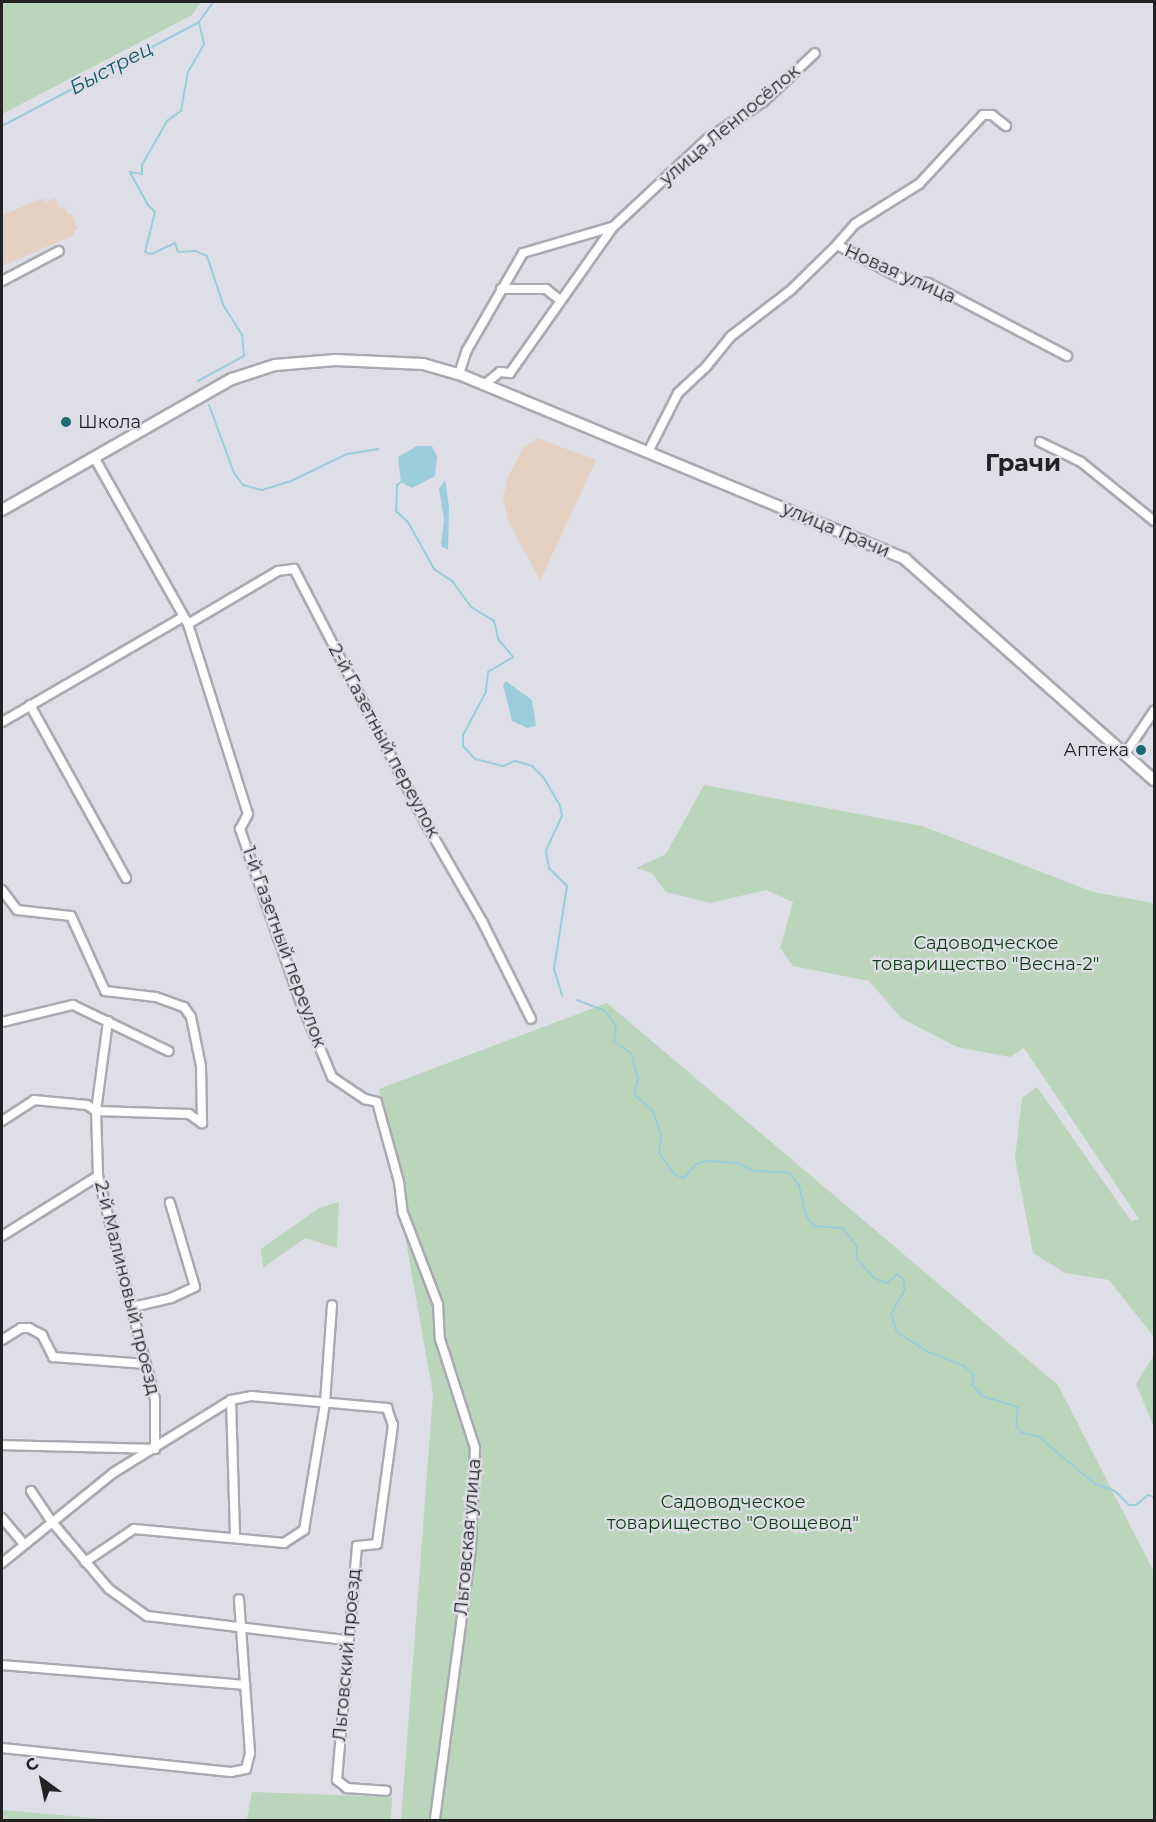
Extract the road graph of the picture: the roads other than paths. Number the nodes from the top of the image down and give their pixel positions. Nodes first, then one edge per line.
1 (815, 52) dead end
2 (1006, 126) dead end
3 (613, 227) junction
4 (837, 245) junction
5 (59, 251) dead end
6 (2, 280) edge
7 (501, 289) junction
8 (560, 300) junction
9 (1067, 356) dead end
10 (459, 374) junction
11 (485, 384) junction
12 (1040, 442) dead end
13 (648, 452) junction
14 (94, 457) junction
15 (2, 510) edge
16 (1155, 521) edge
17 (185, 620) junction
18 (30, 705) junction
19 (1155, 711) edge
20 (2, 722) edge
21 (1125, 754) junction
22 (1155, 780) edge
23 (126, 878) dead end
24 (2, 890) edge
25 (531, 1019) dead end
26 (108, 1021) junction
27 (2, 1022) edge
28 (168, 1051) dead end
29 (332, 1077) joint
30 (96, 1110) junction
31 (2, 1121) edge
32 (98, 1176) junction
33 (170, 1203) dead end
34 (2, 1236) edge
35 (332, 1305) dead end
36 (133, 1306) junction
37 (2, 1340) edge
38 (146, 1364) junction
39 (231, 1400) junction
40 (325, 1403) junction
41 (2, 1445) edge
42 (155, 1449) junction
43 (31, 1491) dead end
44 (2, 1518) edge
45 (52, 1522) junction
46 (235, 1538) junction
47 (24, 1544) junction
48 (85, 1562) junction
49 (2, 1563) edge
50 (239, 1599) dead end
51 (241, 1629) junction
52 (346, 1640) junction
53 (2, 1665) edge
54 (245, 1685) junction
55 (2, 1748) edge
56 (386, 1791) dead end
57 (435, 1821) edge

1 - 3 street, улица Ленпосёлок
2 - 4 street, Новая улица
3 - 7 street
3 - 8 street, улица Ленпосёлок
4 - 9 street, Новая улица
4 - 13 street
5 - 6 street
7 - 8 street
7 - 10 street
8 - 11 street, улица Ленпосёлок
10 - 11 street, улица Грачи
10 - 14 street, улица Грачи
11 - 13 street, улица Грачи
12 - 16 street
13 - 21 street, улица Грачи
14 - 15 street, улица Грачи
14 - 17 street, 1-й Газетный переулок
17 - 18 street
17 - 25 street, 2-й Газетный переулок
17 - 29 street, 1-й Газетный переулок
18 - 20 street
18 - 23 street
19 - 21 street
21 - 22 street, улица Грачи
24 - 30 street
26 - 27 street
26 - 28 street
26 - 30 street, 2-й Малиновый проезд
29 - 57 street, Льговская улица
30 - 31 street
30 - 32 street, 2-й Малиновый проезд
32 - 34 street
32 - 36 street, 2-й Малиновый проезд
33 - 36 street
35 - 40 street
36 - 38 street, 2-й Малиновый проезд
37 - 38 street
38 - 42 street, 2-й Малиновый проезд
39 - 40 street
39 - 42 street
39 - 46 street
40 - 46 street
40 - 52 street, Льговский проезд
41 - 42 street
42 - 45 street
43 - 45 street
44 - 47 street
45 - 47 street
45 - 48 street
46 - 48 street
47 - 49 street
48 - 51 street
50 - 51 street
51 - 52 street
51 - 54 street
52 - 56 street, Льговский проезд
53 - 54 street
54 - 55 street

